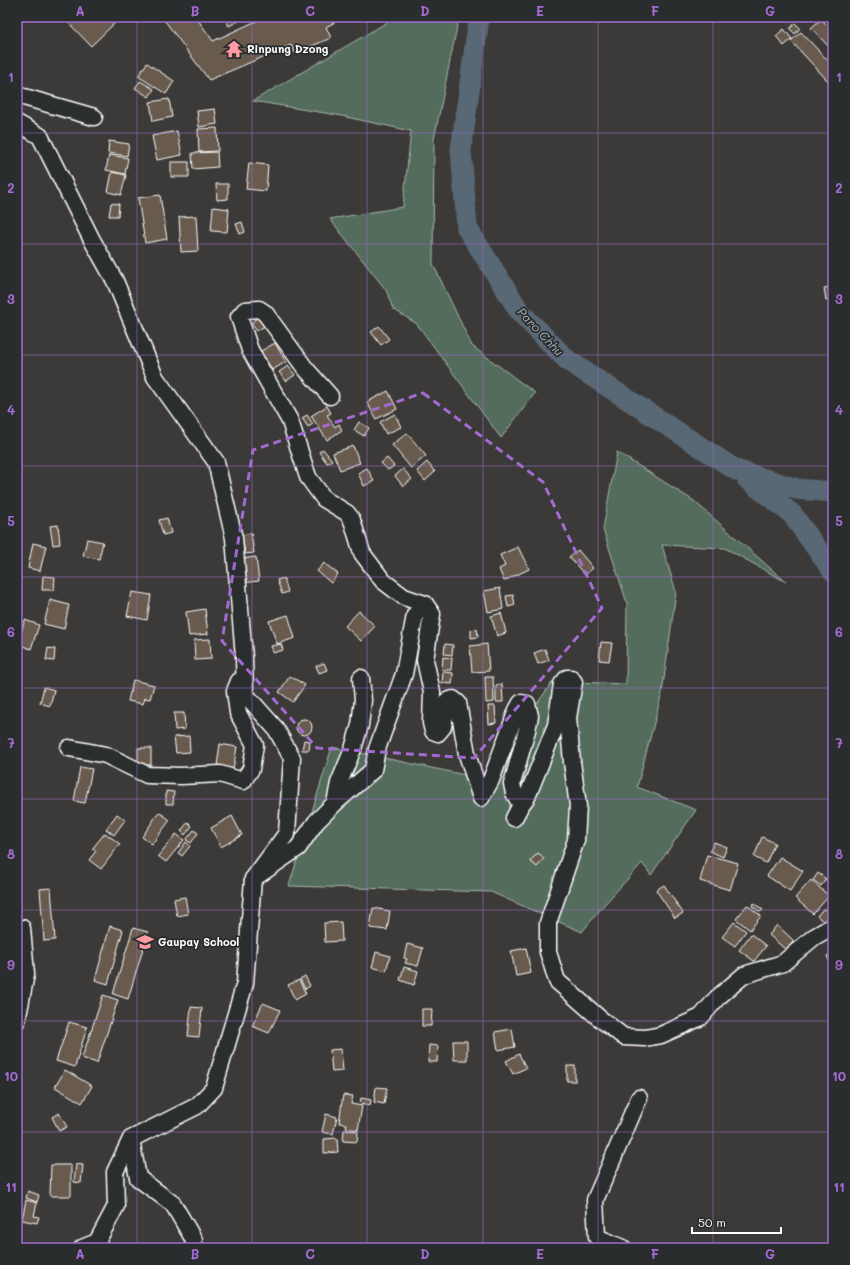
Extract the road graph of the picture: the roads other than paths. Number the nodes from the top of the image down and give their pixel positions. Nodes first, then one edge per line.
1 (17, 95) edge
2 (94, 117) dead end
3 (17, 123) edge
4 (330, 396) dead end
5 (425, 604) junction
6 (244, 657) junction
7 (361, 678) dead end
8 (69, 748) dead end
9 (335, 803) junction
10 (253, 879) junction
11 (833, 926) edge
12 (22, 928) dead end
13 (17, 1021) edge
14 (639, 1098) dead end
15 (131, 1139) junction
16 (82, 1248) edge
17 (193, 1248) edge
18 (623, 1248) edge

1 - 2 street
3 - 6 street
4 - 5 street
5 - 9 street
5 - 11 street
6 - 8 street
6 - 10 street
7 - 9 street
9 - 10 street
10 - 15 street
12 - 13 street
14 - 18 street
15 - 16 street
15 - 17 street

